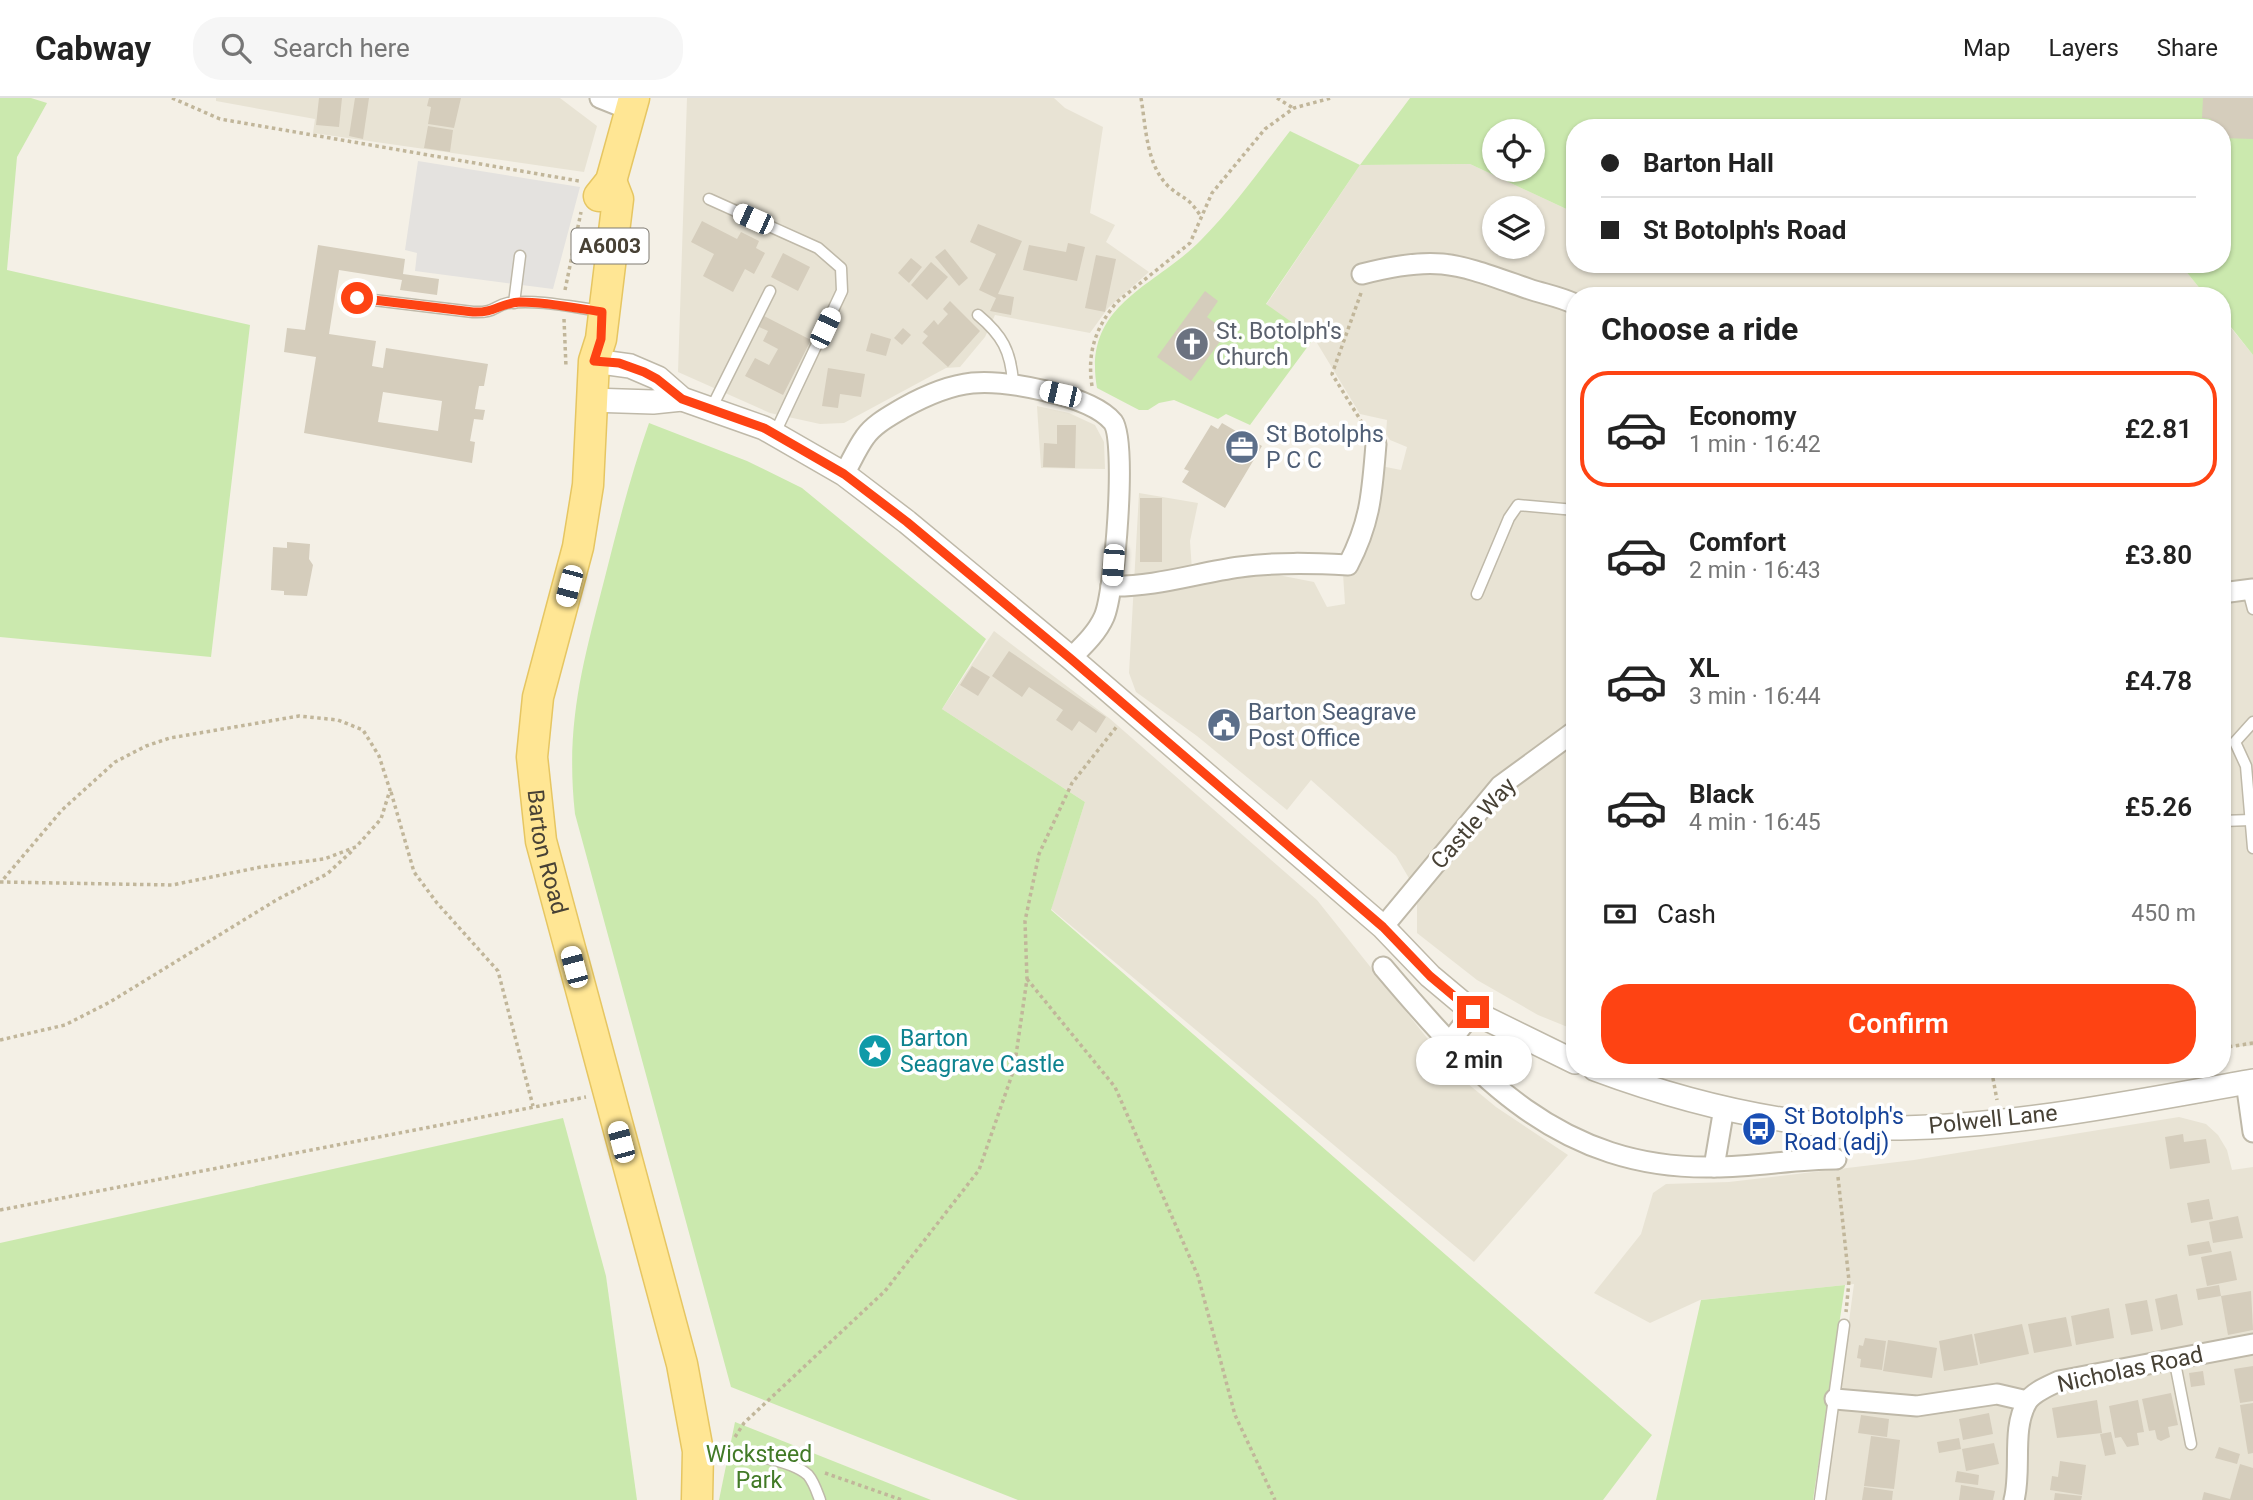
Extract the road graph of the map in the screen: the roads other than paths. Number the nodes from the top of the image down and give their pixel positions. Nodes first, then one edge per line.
1 (600, 98) edge
2 (632, 104) edge
3 (709, 200) dead end
4 (520, 256) dead end
5 (1363, 274) road end
6 (770, 291) dead end
7 (357, 298) dead end
8 (1566, 301) edge
9 (514, 303) junction
10 (594, 310) junction
11 (978, 315) dead end
12 (594, 361) junction
13 (1013, 383) junction
14 (682, 399) junction
15 (590, 400) junction
16 (711, 409) junction
17 (775, 433) junction
18 (1376, 444) road end
19 (844, 474) junction
20 (1566, 509) edge
21 (1111, 586) junction
22 (1476, 594) dead end
23 (2231, 594) edge
24 (2251, 596) edge
25 (1071, 659) junction
26 (2253, 722) edge
27 (1566, 738) edge
28 (2231, 741) edge
29 (2235, 741) junction
30 (2251, 820) junction
31 (2231, 821) edge
32 (2253, 848) edge
33 (1383, 927) junction
34 (1383, 967) dead end
35 (1473, 1012) junction
36 (1449, 1043) junction
37 (1566, 1058) edge
38 (1624, 1078) edge
39 (2249, 1082) edge
40 (1724, 1108) junction
41 (2253, 1132) edge
42 (1836, 1159) road end
43 (1714, 1167) junction
44 (1844, 1325) road end
45 (2253, 1344) edge
46 (2174, 1358) junction
47 (1835, 1399) junction
48 (2027, 1401) junction
49 (2191, 1444) dead end
50 (698, 1451) junction
51 (696, 1500) edge
52 (820, 1500) edge
53 (1820, 1500) edge
54 (2014, 1500) edge

1 - 2 street
2 - 10 main road, Barton Road / A6003
3 - 17 lane
4 - 9 lane
5 - 8 street
6 - 16 lane
7 - 9 lane
9 - 10 lane
10 - 12 main road, Barton Road / A6003
11 - 13 lane
12 - 14 street
12 - 15 main road, Barton Road / A6003
13 - 19 street
13 - 21 street
14 - 15 street
14 - 16 street
15 - 50 main road, Barton Road / A6003
16 - 17 street
17 - 19 street
18 - 21 street
19 - 25 street
20 - 22 lane
21 - 25 street
23 - 24 street
25 - 33 street
26 - 29 lane
27 - 33 street, Castle Way
28 - 29 lane
29 - 30 lane
30 - 31 lane
30 - 32 lane
33 - 35 street
34 - 36 street
35 - 36 street
35 - 37 street
36 - 43 street
38 - 40 street, Polwell Lane
39 - 40 street, Polwell Lane
39 - 41 street
40 - 43 street
42 - 43 street
44 - 47 lane
45 - 46 street, Nicholas Road
46 - 48 street, Nicholas Road
46 - 49 lane
47 - 48 street
47 - 53 lane
48 - 54 street, Nicholas Road
50 - 51 main road, Barton Road / A6003
50 - 52 lane

